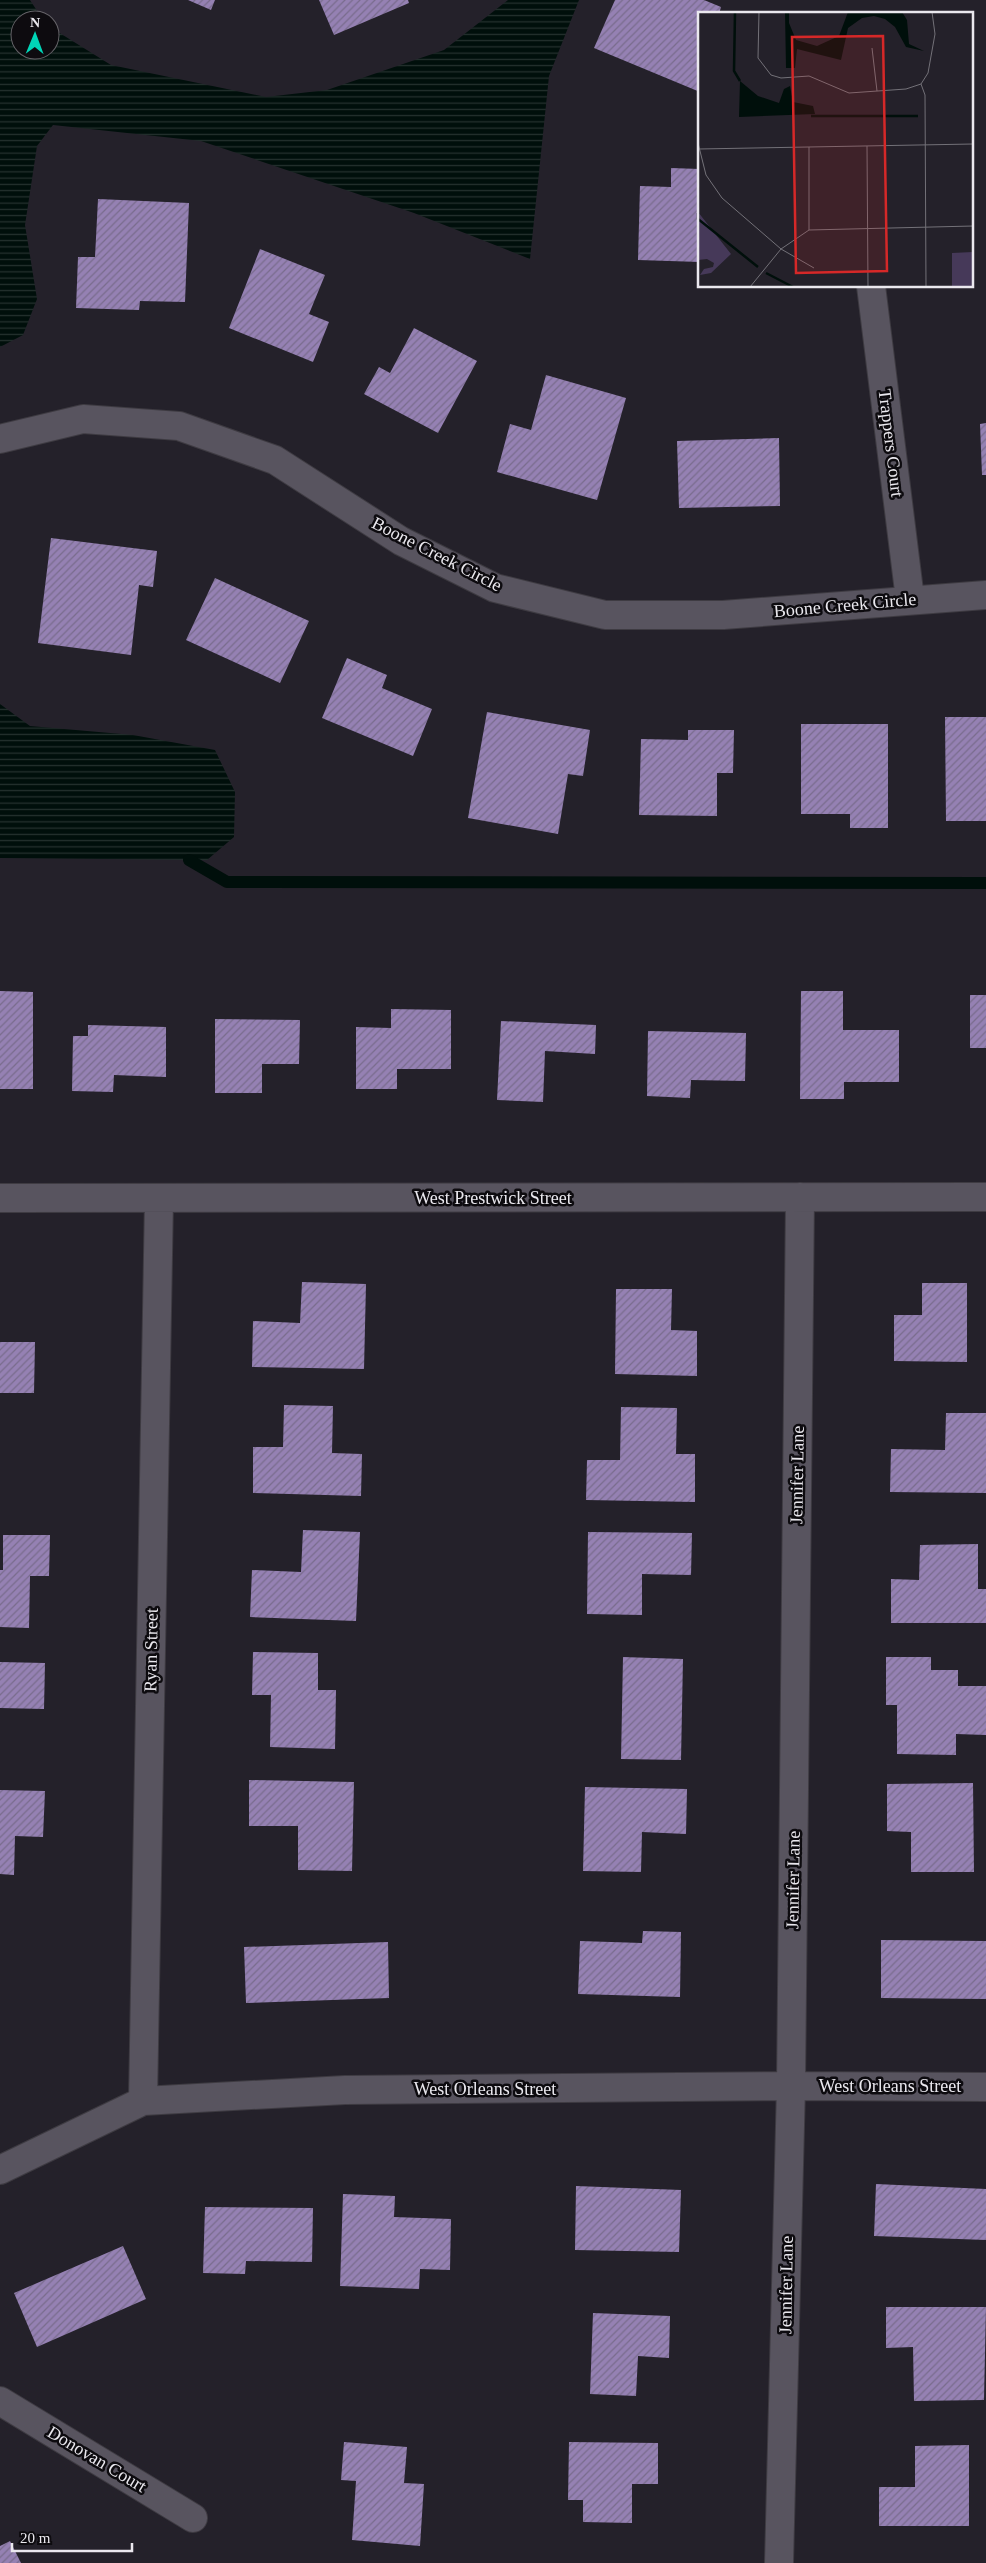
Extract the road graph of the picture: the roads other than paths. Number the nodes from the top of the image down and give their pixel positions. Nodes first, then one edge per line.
1 (871, 288) edge
2 (0, 439) edge
3 (986, 595) edge
4 (910, 599) junction
5 (800, 1197) junction
6 (0, 1198) edge
7 (986, 1198) edge
8 (160, 1200) junction
9 (791, 2086) junction
10 (986, 2087) edge
11 (143, 2101) junction
12 (0, 2170) edge
13 (0, 2401) edge
14 (193, 2518) dead end
15 (779, 2563) edge

1 - 4 street, Trappers Court
2 - 4 street, Boone Creek Circle
3 - 4 street, Boone Creek Circle
5 - 7 street, West Prestwick Street
5 - 8 street, West Prestwick Street
5 - 9 street, Jennifer Lane
6 - 8 street, West Prestwick Street
8 - 11 street, Ryan Street
9 - 10 street, West Orleans Street
9 - 11 street, West Orleans Street
9 - 15 street, Jennifer Lane
11 - 12 street, West Orleans Street
13 - 14 street, Donovan Court

